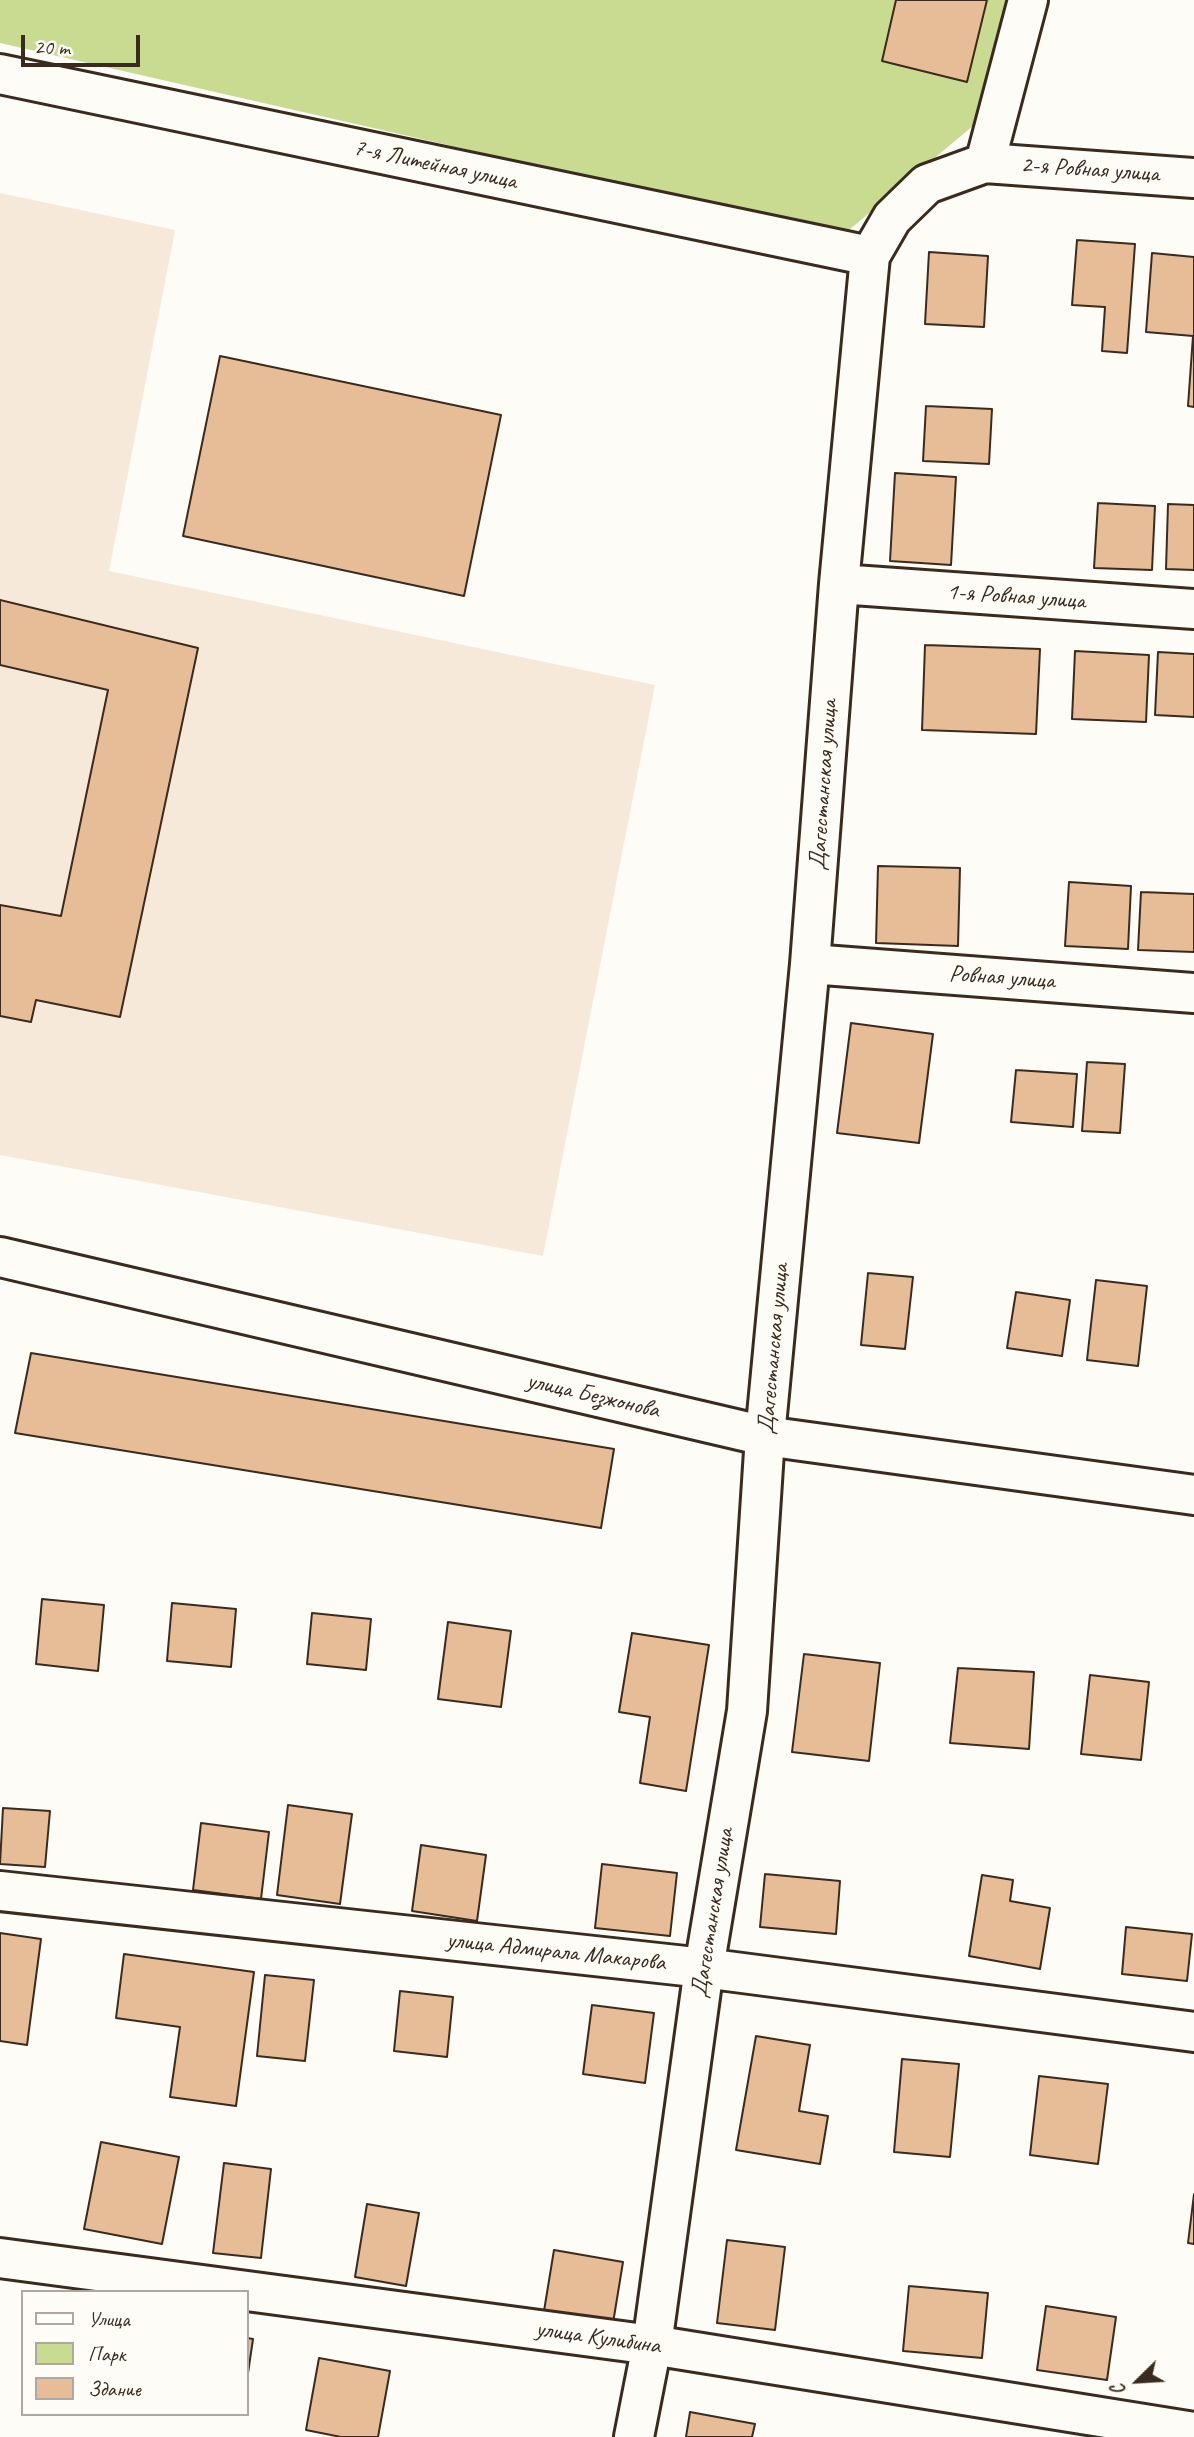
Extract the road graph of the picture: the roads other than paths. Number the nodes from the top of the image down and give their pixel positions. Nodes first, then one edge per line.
1 (1028, 0) edge
2 (0, 74) edge
3 (985, 163) junction
4 (1194, 178) edge
5 (870, 256) junction
6 (839, 584) junction
7 (1194, 609) edge
8 (810, 964) junction
9 (1194, 993) edge
10 (0, 1257) edge
11 (765, 1436) junction
12 (1194, 1494) edge
13 (0, 1891) edge
14 (704, 1968) junction
15 (1194, 2032) edge
16 (0, 2258) edge
17 (240, 2290) edge
18 (248, 2291) edge
19 (652, 2345) junction
20 (1194, 2432) edge
21 (634, 2437) edge

1 - 3 street
2 - 5 street, 7-я Литейная улица
3 - 4 street, 2-я Ровная улица
3 - 5 street
5 - 6 street, Дагестанская улица
6 - 7 street, 1-я Ровная улица
6 - 8 street, Дагестанская улица
8 - 9 street, Ровная улица
8 - 11 street, Дагестанская улица
10 - 11 street, улица Безжонова
11 - 12 street, улица Безжонова
11 - 14 street, Дагестанская улица
13 - 14 street, улица Адмирала Макарова
14 - 15 street, улица Адмирала Макарова
14 - 19 street, Дагестанская улица
16 - 17 street, улица Кулибина
18 - 19 street, улица Кулибина
19 - 20 street, улица Кулибина
19 - 21 street, Дагестанская улица

